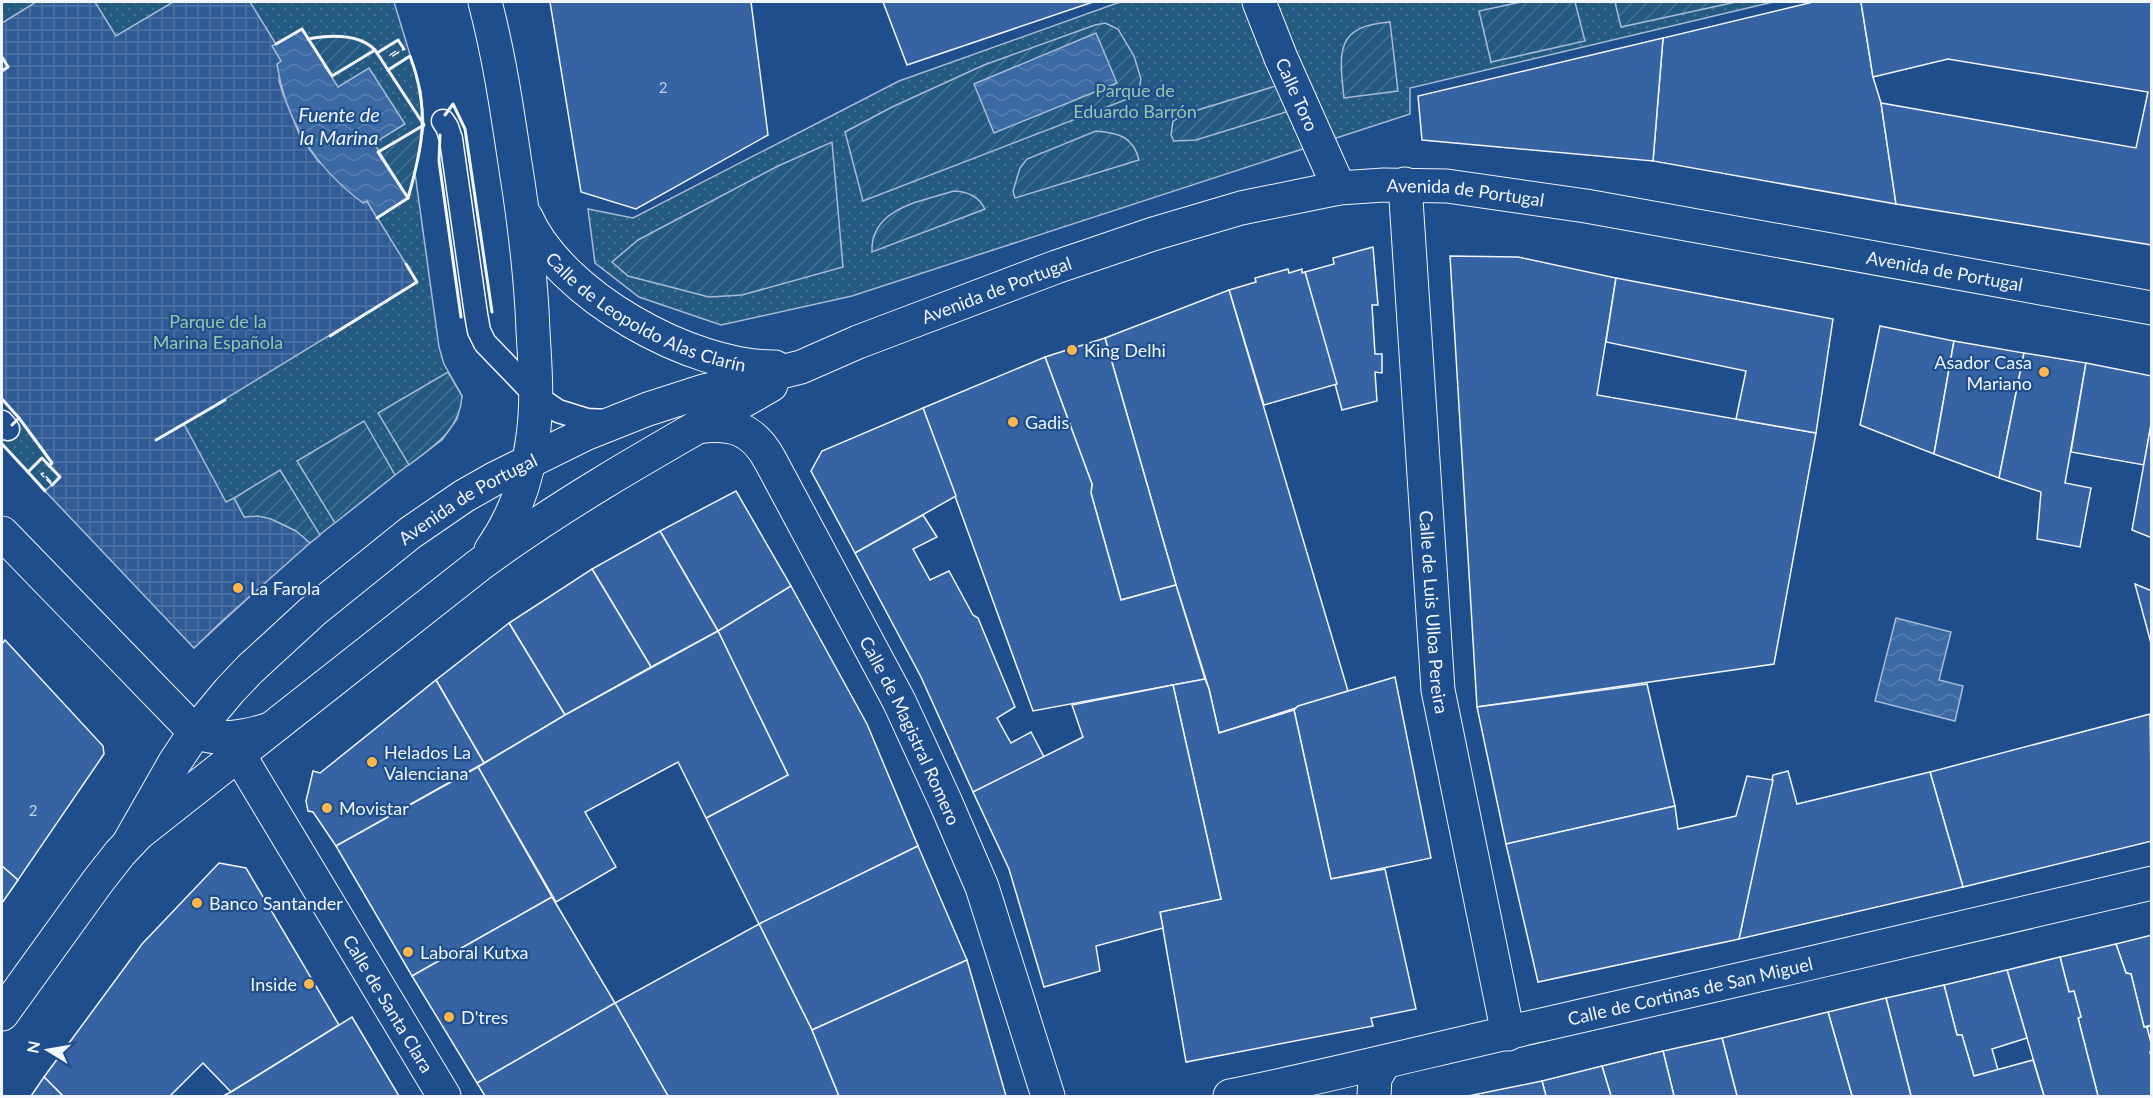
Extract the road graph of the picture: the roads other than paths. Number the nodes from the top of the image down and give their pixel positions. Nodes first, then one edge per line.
1 (485, 2) edge
2 (1259, 2) edge
3 (443, 121) dead end
4 (1405, 184) junction
5 (1339, 188) junction
6 (522, 208) junction
7 (2151, 308) edge
8 (801, 367) junction
9 (536, 396) junction
10 (618, 420) junction
11 (696, 427) junction
12 (529, 460) junction
13 (2, 533) edge
14 (479, 565) junction
15 (274, 728) junction
16 (195, 732) junction
17 (239, 755) junction
18 (130, 841) junction
19 (2151, 883) edge
20 (2, 1014) edge
21 (1508, 1034) junction
22 (1384, 1063) junction
23 (444, 1096) edge
24 (1048, 1096) edge
25 (1230, 1096) edge
26 (1374, 1096) edge

1 - 6 main road, Calle de Leopoldo Alas Clarín
2 - 5 main road, Calle Toro
3 - 9 lane
4 - 5 main road, Avenida de Portugal
4 - 7 main road, Avenida de Portugal
4 - 21 main road, Calle de Luis Ulloa Pereira
5 - 8 main road, Avenida de Portugal
6 - 8 main road, Calle de Leopoldo Alas Clarín
6 - 9 main road, Calle de Leopoldo Alas Clarín
8 - 10 main road, Avenida de Portugal
8 - 11 main road, Avenida de Portugal
9 - 10 lane
9 - 12 main road, Calle de Leopoldo Alas Clarín
10 - 12 main road, Avenida de Portugal
11 - 14 main road, Avenida de Portugal
11 - 24 main road, Calle de Magistral Romero
12 - 14 main road, Calle de Leopoldo Alas Clarín
12 - 16 main road, Avenida de Portugal
13 - 16 main road
14 - 15 main road, Avenida de Portugal
15 - 16 main road
15 - 17 main road, Avenida de Portugal
16 - 18 main road, Avenida de Portugal
17 - 18 main road, Avenida de Portugal
17 - 23 main road, Calle de Santa Clara
18 - 20 main road
19 - 21 main road, Calle de Cortinas de San Miguel
21 - 22 main road, Calle de Cortinas de San Miguel
22 - 25 main road, Calle de Cortinas de San Miguel
22 - 26 main road

